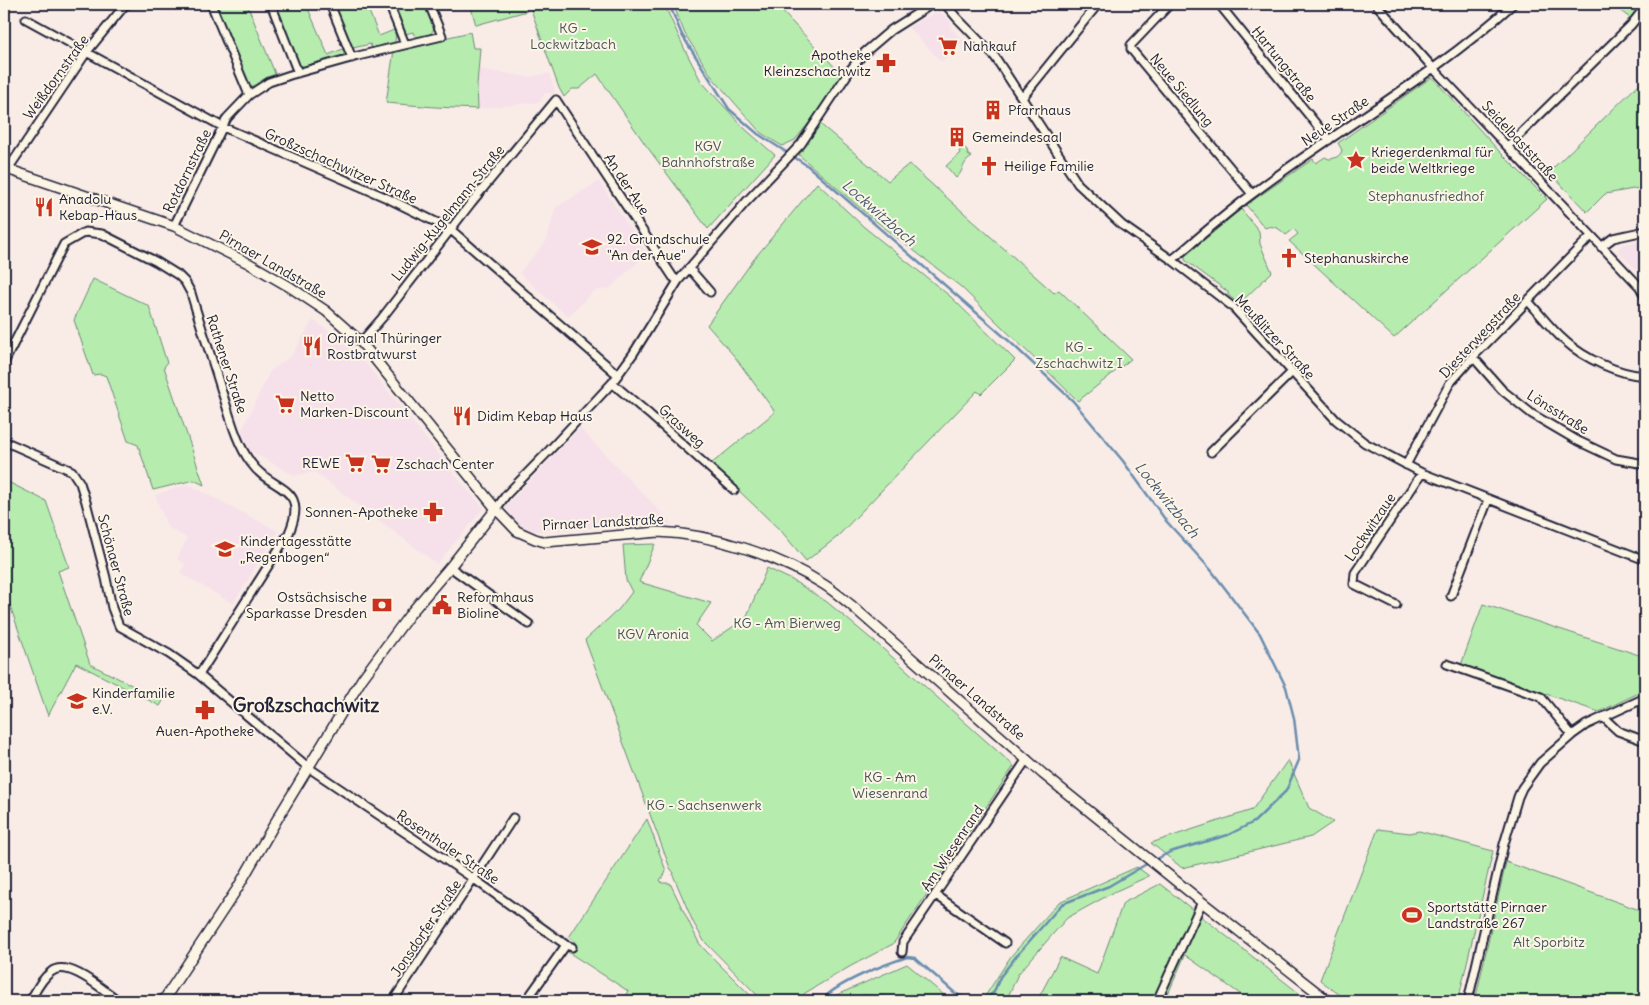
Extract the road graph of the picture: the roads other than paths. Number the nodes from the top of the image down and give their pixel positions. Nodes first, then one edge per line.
1 (126, 4) edge
2 (211, 4) edge
3 (271, 4) edge
4 (330, 4) edge
5 (389, 4) edge
6 (429, 4) edge
7 (932, 4) edge
8 (946, 4) edge
9 (1098, 4) edge
10 (1170, 4) edge
11 (1219, 4) edge
12 (1376, 4) edge
13 (1513, 4) edge
14 (1645, 7) edge
15 (26, 19) dead end
16 (406, 44) junction
17 (86, 53) junction
18 (352, 58) junction
19 (1434, 69) junction
20 (298, 73) junction
21 (249, 95) junction
22 (1022, 98) junction
23 (556, 100) joint
24 (223, 127) junction
25 (1329, 140) junction
26 (1508, 146) junction
27 (5, 170) edge
28 (1252, 194) junction
29 (174, 226) junction
30 (450, 229) junction
31 (1645, 230) edge
32 (1591, 236) junction
33 (1601, 246) junction
34 (1172, 260) junction
35 (689, 268) junction
36 (678, 281) junction
37 (710, 292) dead end
38 (1645, 296) edge
39 (1528, 300) junction
40 (361, 342) junction
41 (1473, 357) junction
42 (5, 358) edge
43 (1292, 372) junction
44 (618, 375) junction
45 (1645, 376) edge
46 (612, 384) junction
47 (4, 441) edge
48 (1211, 452) dead end
49 (1645, 464) edge
50 (1406, 465) junction
51 (1422, 473) junction
52 (734, 490) dead end
53 (1488, 500) junction
54 (496, 509) junction
55 (1645, 560) edge
56 (450, 567) junction
57 (1451, 596) dead end
58 (1396, 604) dead end
59 (530, 624) dead end
60 (1447, 664) dead end
61 (198, 675) junction
62 (1645, 698) edge
63 (1603, 717) junction
64 (1572, 735) junction
65 (1645, 741) edge
66 (1027, 760) junction
67 (309, 768) junction
68 (513, 818) dead end
69 (474, 879) junction
70 (936, 895) junction
71 (1202, 902) junction
72 (1005, 943) dead end
73 (902, 952) dead end
74 (30, 1001) edge
75 (119, 1001) edge
76 (163, 1001) edge
77 (393, 1001) edge
78 (526, 1001) edge
79 (1157, 1001) edge
80 (1328, 1001) edge
81 (1468, 1001) edge

1 - 17 street, Weißdornstraße
2 - 21 street
3 - 20 street
4 - 18 street
5 - 16 street
6 - 16 street
7 - 35 street
8 - 22 street, Meußlitzer Straße
9 - 22 street
10 - 28 street, Neue Siedlung
11 - 25 street, Hartungstraße
12 - 19 street, Seidelbaststraße
13 - 19 street, Neue Straße
14 - 26 street
15 - 17 street, Großzschachwitzer Straße
16 - 18 street
17 - 24 street, Großzschachwitzer Straße
17 - 27 street, Weißdornstraße
18 - 20 street
19 - 25 street, Neue Straße
19 - 26 street, Seidelbaststraße
20 - 21 street
21 - 24 street
22 - 34 street, Meußlitzer Straße
23 - 30 street, Ludwig-Kugelmann-Straße
23 - 36 street, An der Aue
24 - 29 street, Rotdornstraße
24 - 30 street, Großzschachwitzer Straße
25 - 28 street, Neue Straße
26 - 32 street, Seidelbaststraße
27 - 29 street, Pirnaer Landstraße
28 - 34 street, Neue Straße
29 - 40 street, Pirnaer Landstraße
30 - 40 street, Ludwig-Kugelmann-Straße
30 - 44 street, Großzschachwitzer Straße
31 - 33 street
32 - 33 street, Seidelbaststraße
32 - 39 street, Diesterwegstraße
33 - 38 street, Seidelbaststraße
34 - 43 street, Meußlitzer Straße
35 - 36 street
35 - 37 street
36 - 44 street
39 - 41 street, Diesterwegstraße
39 - 45 street
40 - 54 street, Pirnaer Landstraße
41 - 49 street, Lönsstraße
41 - 50 street, Diesterwegstraße
42 - 61 street, Rathener Straße
43 - 48 street
43 - 50 street, Meußlitzer Straße
44 - 46 street
46 - 52 street, Grasweg
46 - 54 street
47 - 61 street, Schönaer Straße
50 - 51 street, Meußlitzer Straße
51 - 53 street, Meußlitzer Straße
51 - 58 street, Lockwitzaue
53 - 55 street, Meußlitzer Straße
53 - 57 street
54 - 56 street
54 - 66 street, Pirnaer Landstraße
56 - 59 street
56 - 67 street
60 - 64 street
61 - 67 street, Schönaer Straße
62 - 63 street
63 - 64 street
63 - 65 street
64 - 81 street
66 - 70 street, Am Wiesenrand
66 - 71 street, Pirnaer Landstraße
67 - 69 street, Rosenthaler Straße
67 - 76 street
68 - 69 street, Jonsdorfer Straße
69 - 77 street, Jonsdorfer Straße
69 - 78 street, Rosenthaler Straße
70 - 72 street
70 - 73 street, Am Wiesenrand
71 - 79 street
71 - 80 street, Pirnaer Landstraße
74 - 75 street

